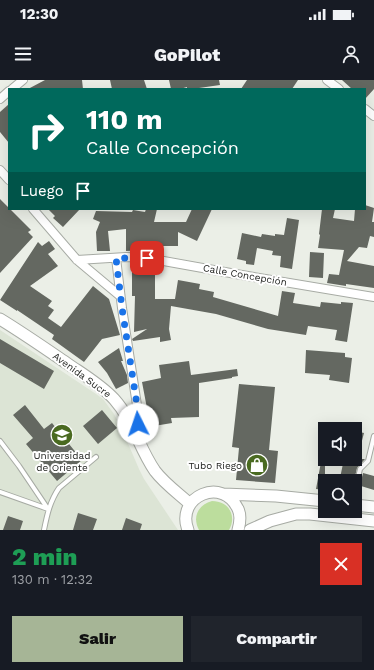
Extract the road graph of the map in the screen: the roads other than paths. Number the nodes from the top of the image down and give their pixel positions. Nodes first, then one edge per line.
1 (23, 80) edge
2 (327, 80) edge
3 (13, 88) edge
4 (338, 88) edge
5 (8, 92) edge
6 (0, 99) edge
7 (366, 110) edge
8 (374, 116) edge
9 (0, 170) edge
10 (8, 179) edge
11 (35, 210) edge
12 (116, 258) junction
13 (77, 260) junction
14 (120, 296) junction
15 (374, 297) edge
16 (0, 319) edge
17 (135, 432) junction
18 (374, 436) edge
19 (0, 441) edge
20 (96, 457) dead end
21 (359, 474) edge
22 (0, 492) edge
23 (223, 494) junction
24 (318, 500) edge
25 (190, 504) junction
26 (362, 506) edge
27 (374, 507) edge
28 (48, 509) junction
29 (374, 521) edge
30 (44, 530) edge
31 (188, 530) edge
32 (238, 530) edge
33 (250, 530) edge

1 - 3 street
2 - 4 street
5 - 6 street
7 - 8 street
9 - 10 street
11 - 13 street
12 - 13 street, Calle Concepción
12 - 14 street
12 - 15 street, Calle Concepción
13 - 14 street
14 - 17 street
16 - 17 street, Avenida Sucre
17 - 25 street, Avenida Sucre
18 - 21 lane
19 - 28 lane
20 - 28 lane
22 - 28 lane
23 - 24 street
23 - 25 street
23 - 32 street
25 - 31 street
26 - 27 street
28 - 30 lane
29 - 33 street

